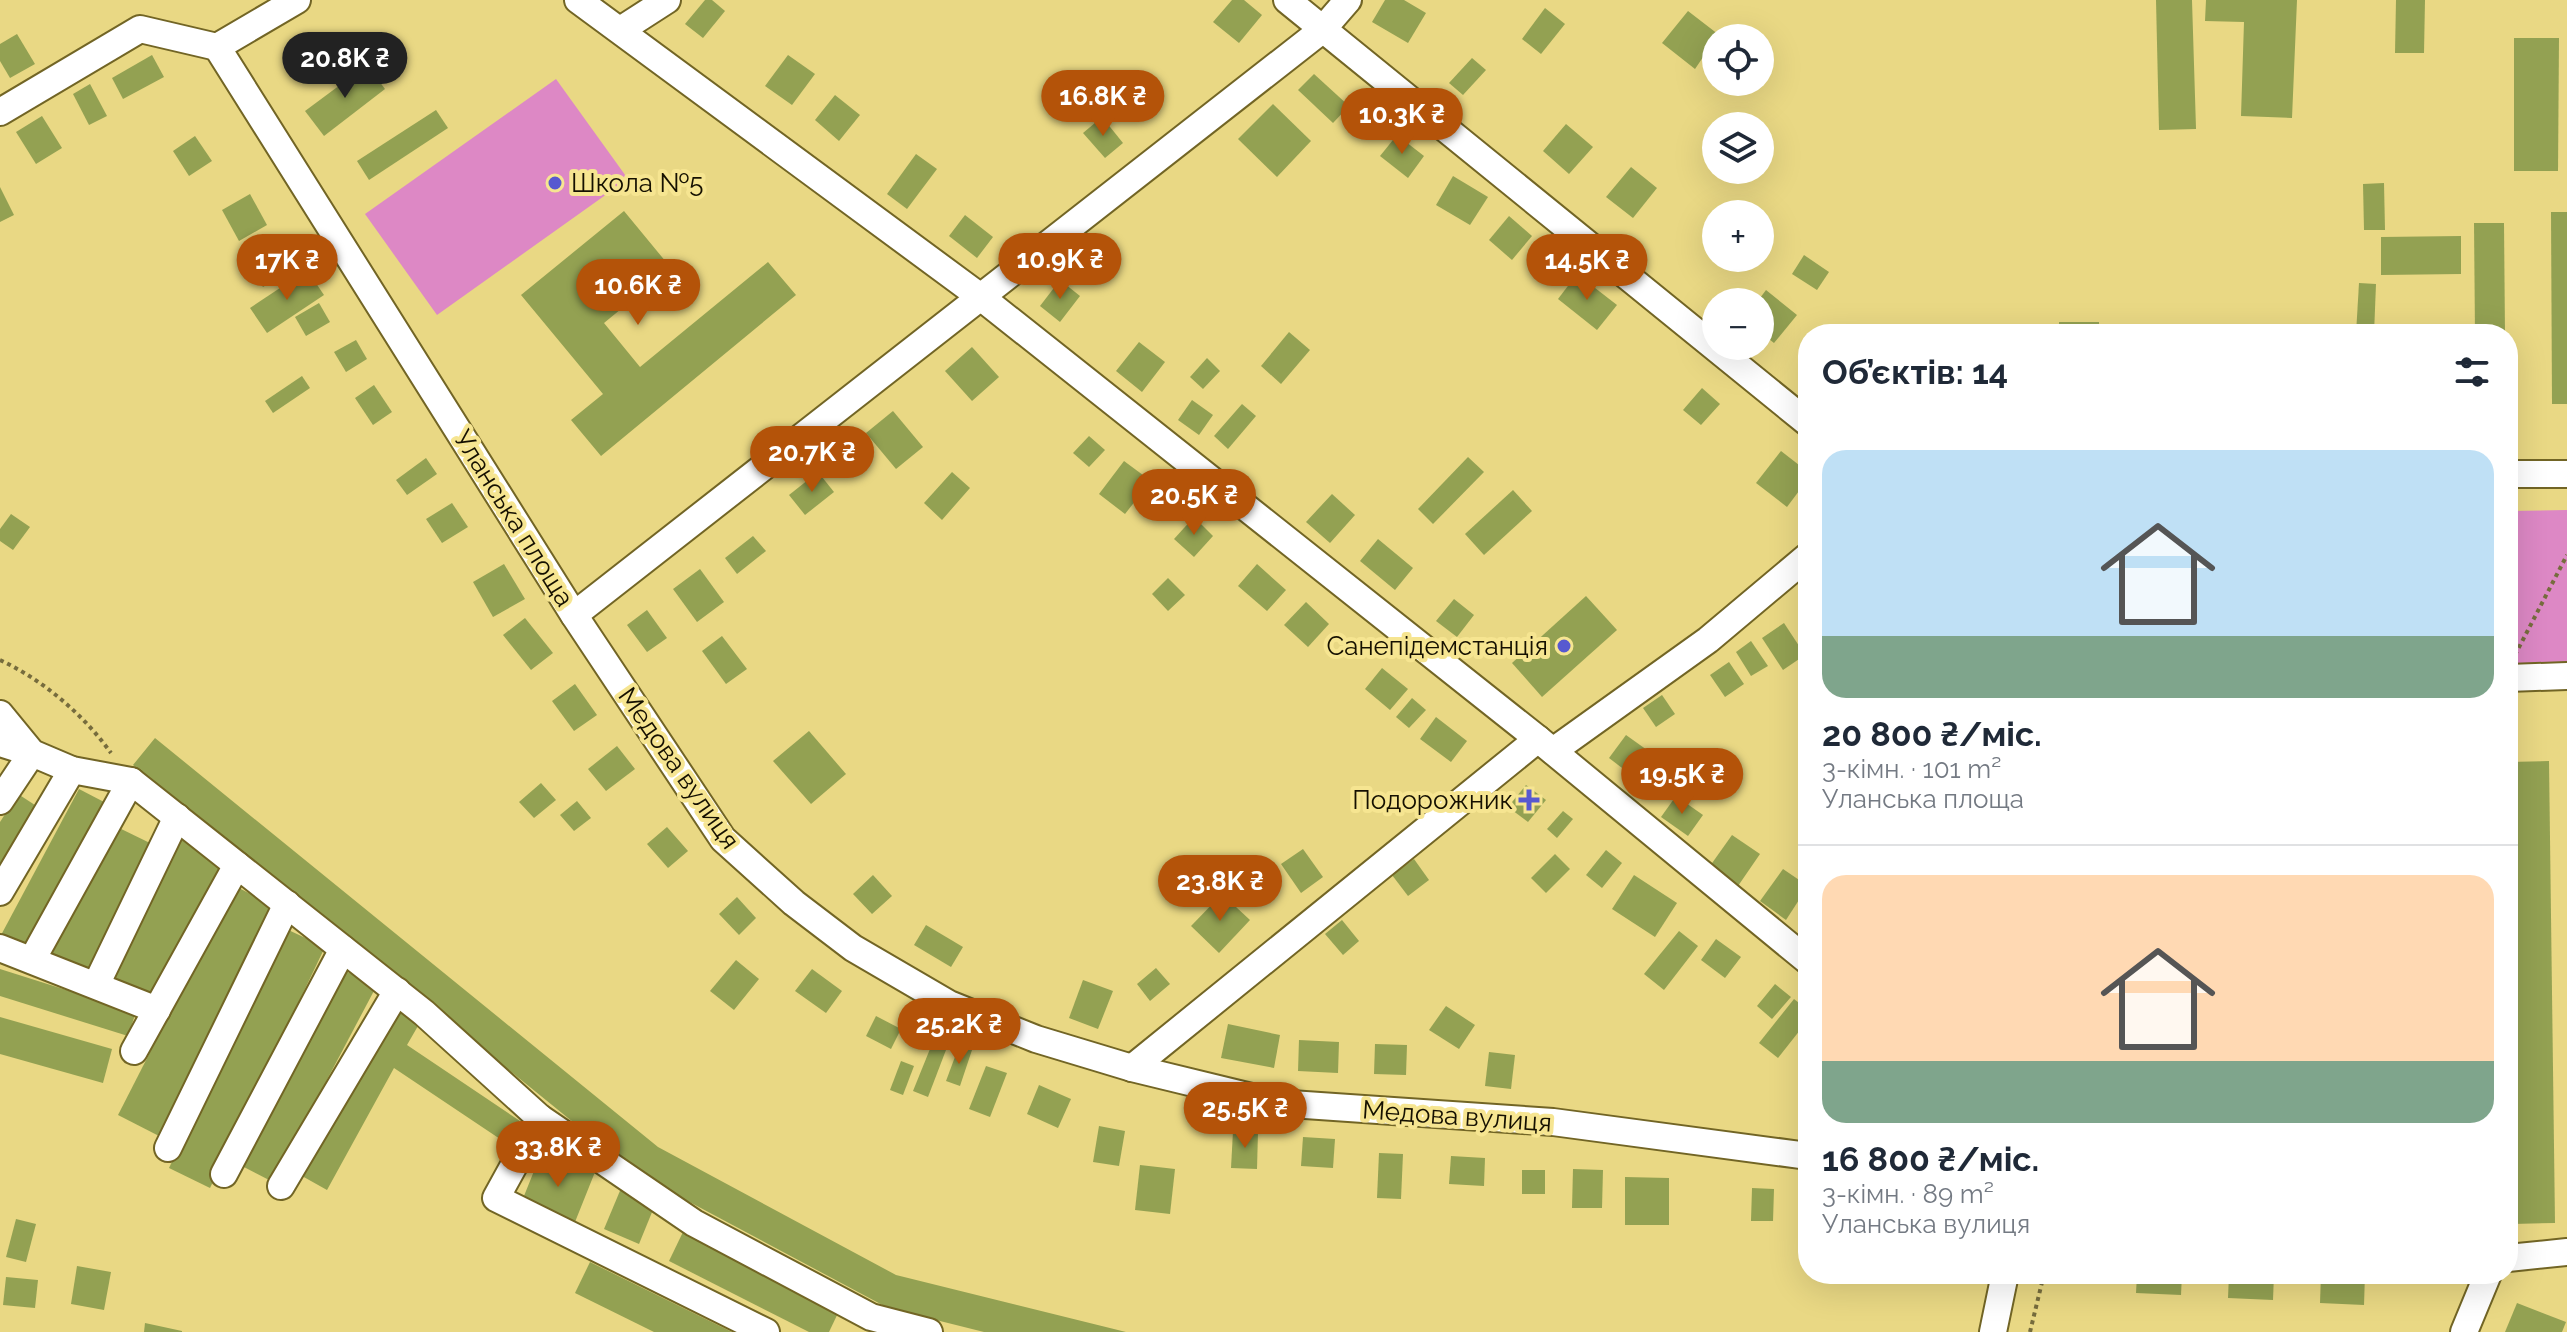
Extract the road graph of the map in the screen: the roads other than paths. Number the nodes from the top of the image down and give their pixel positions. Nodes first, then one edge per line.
1 (297, 0) edge
2 (578, 0) edge
3 (667, 0) edge
4 (1287, 0) edge
5 (1348, 0) edge
6 (622, 29) junction
7 (1322, 30) junction
8 (217, 47) junction
9 (0, 112) edge
10 (982, 298) junction
11 (1798, 415) edge
12 (2518, 474) edge
13 (2567, 474) edge
14 (1798, 564) edge
15 (574, 615) junction
16 (2567, 676) edge
17 (2518, 678) edge
18 (0, 714) edge
19 (0, 743) edge
20 (1546, 745) junction
21 (32, 753) junction
22 (72, 770) junction
23 (131, 781) junction
24 (0, 801) edge
25 (177, 817) junction
26 (237, 865) junction
27 (0, 892) edge
28 (287, 904) junction
29 (0, 948) edge
30 (343, 949) junction
31 (1798, 953) edge
32 (32, 960) junction
33 (96, 985) junction
34 (397, 991) junction
35 (157, 1010) junction
36 (134, 1051) dead end
37 (1132, 1068) junction
38 (540, 1118) junction
39 (168, 1148) dead end
40 (1798, 1155) edge
41 (224, 1174) dead end
42 (281, 1186) dead end
43 (2567, 1252) edge
44 (2518, 1257) edge
45 (2003, 1284) edge
46 (2484, 1284) edge
47 (766, 1332) edge
48 (929, 1332) edge
49 (1993, 1332) edge
50 (2464, 1332) edge

1 - 8 street
2 - 6 street
3 - 6 street
4 - 7 street
5 - 7 street, Уланська площа
6 - 10 street
7 - 10 street, Уланська площа
7 - 11 street
8 - 9 street
8 - 15 street, Уланська площа
10 - 15 street, Уланська площа
10 - 20 street
12 - 13 street
14 - 20 street
15 - 37 street, Медова вулиця
16 - 17 street
18 - 21 street
19 - 21 street
20 - 31 street
20 - 37 street
21 - 22 street
21 - 24 street
22 - 23 street
22 - 27 street
23 - 25 street
23 - 32 street
25 - 26 street
25 - 33 street
26 - 28 street
26 - 35 street
28 - 30 street
28 - 39 street
29 - 32 street
30 - 34 street
30 - 41 street
32 - 33 street
33 - 35 street
34 - 38 street
34 - 42 street
35 - 36 street
37 - 40 street, Медова вулиця
38 - 47 street
38 - 48 street
43 - 44 street
45 - 49 street
46 - 50 street

